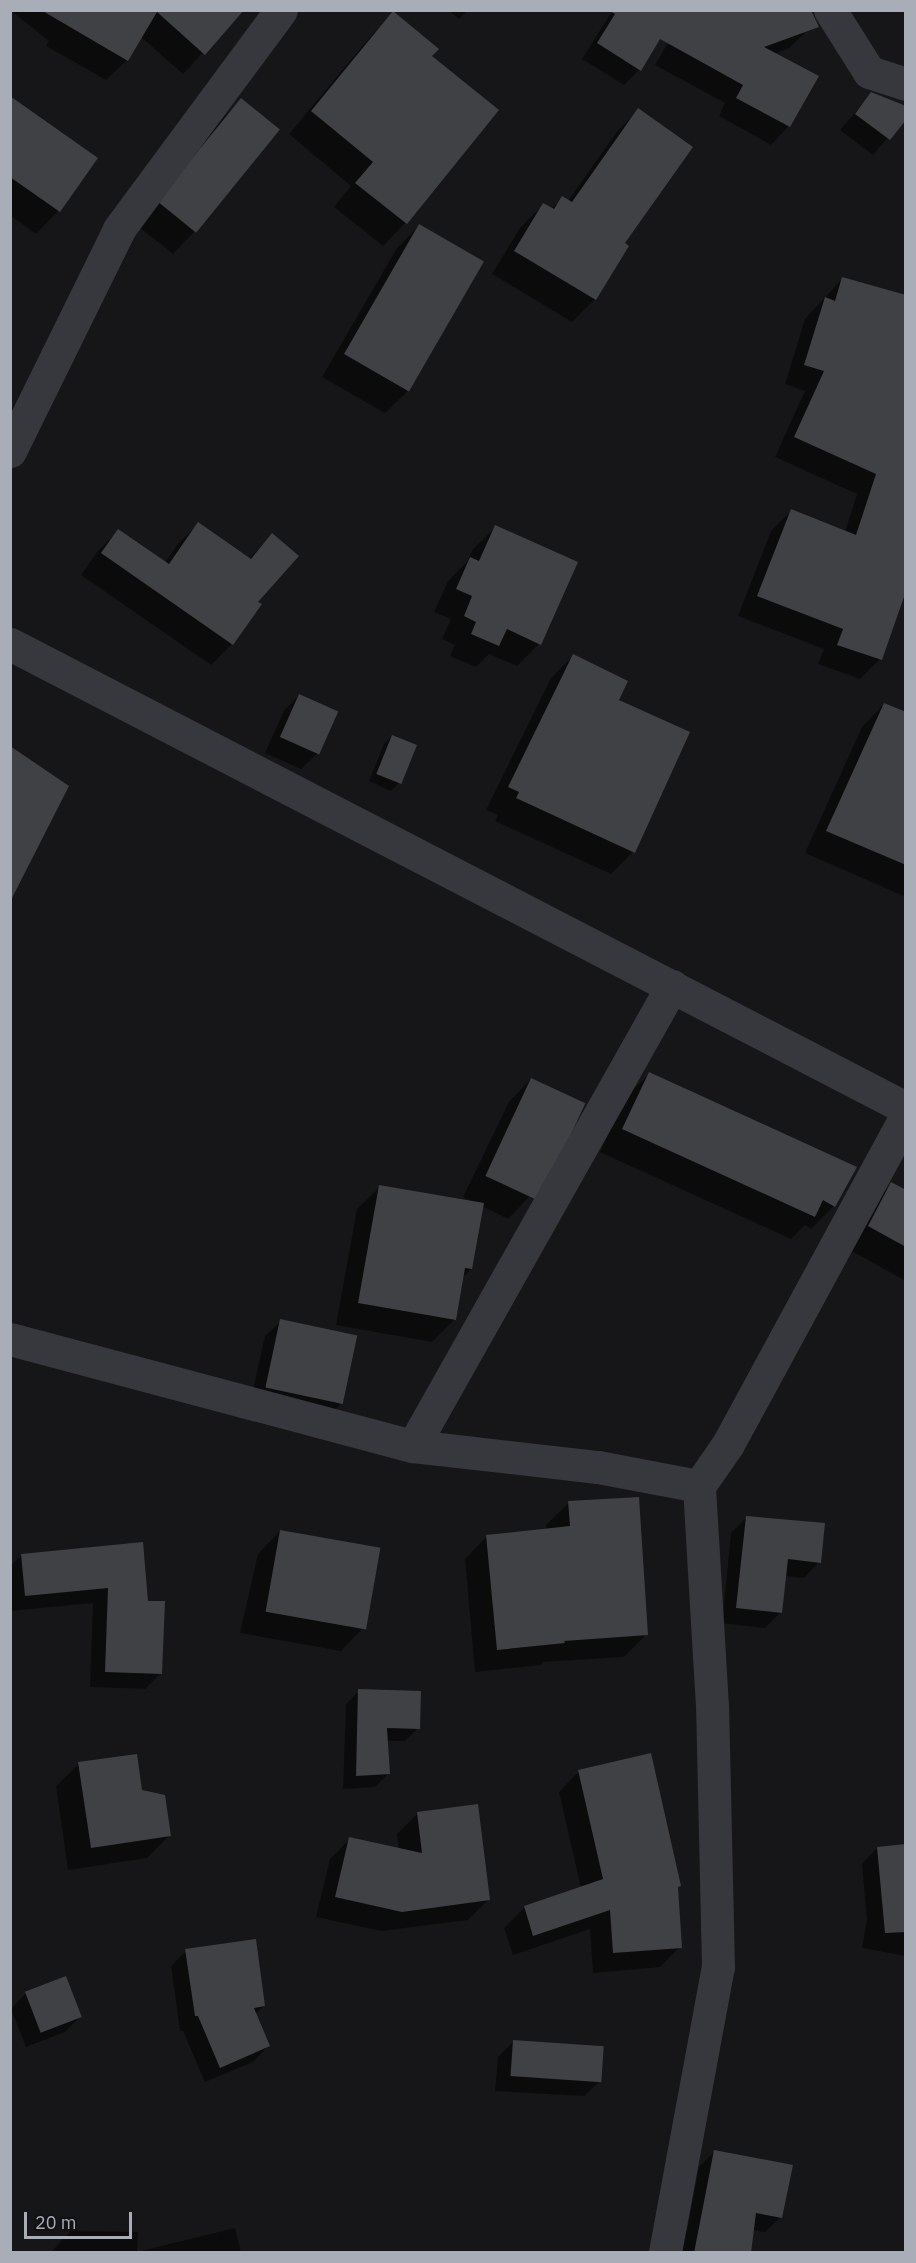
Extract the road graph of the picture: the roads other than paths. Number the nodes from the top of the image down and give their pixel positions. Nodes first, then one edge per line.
1 (281, 10) edge
2 (830, 10) edge
3 (906, 84) edge
4 (10, 451) edge
5 (10, 644) edge
6 (672, 986) junction
7 (906, 1108) edge
8 (906, 1116) edge
9 (10, 1339) edge
10 (413, 1446) junction
11 (699, 1486) junction
12 (665, 2253) edge

1 - 4 street
2 - 3 street
5 - 6 street
6 - 7 street
6 - 10 street
8 - 11 street
9 - 10 street
10 - 11 street
11 - 12 street

